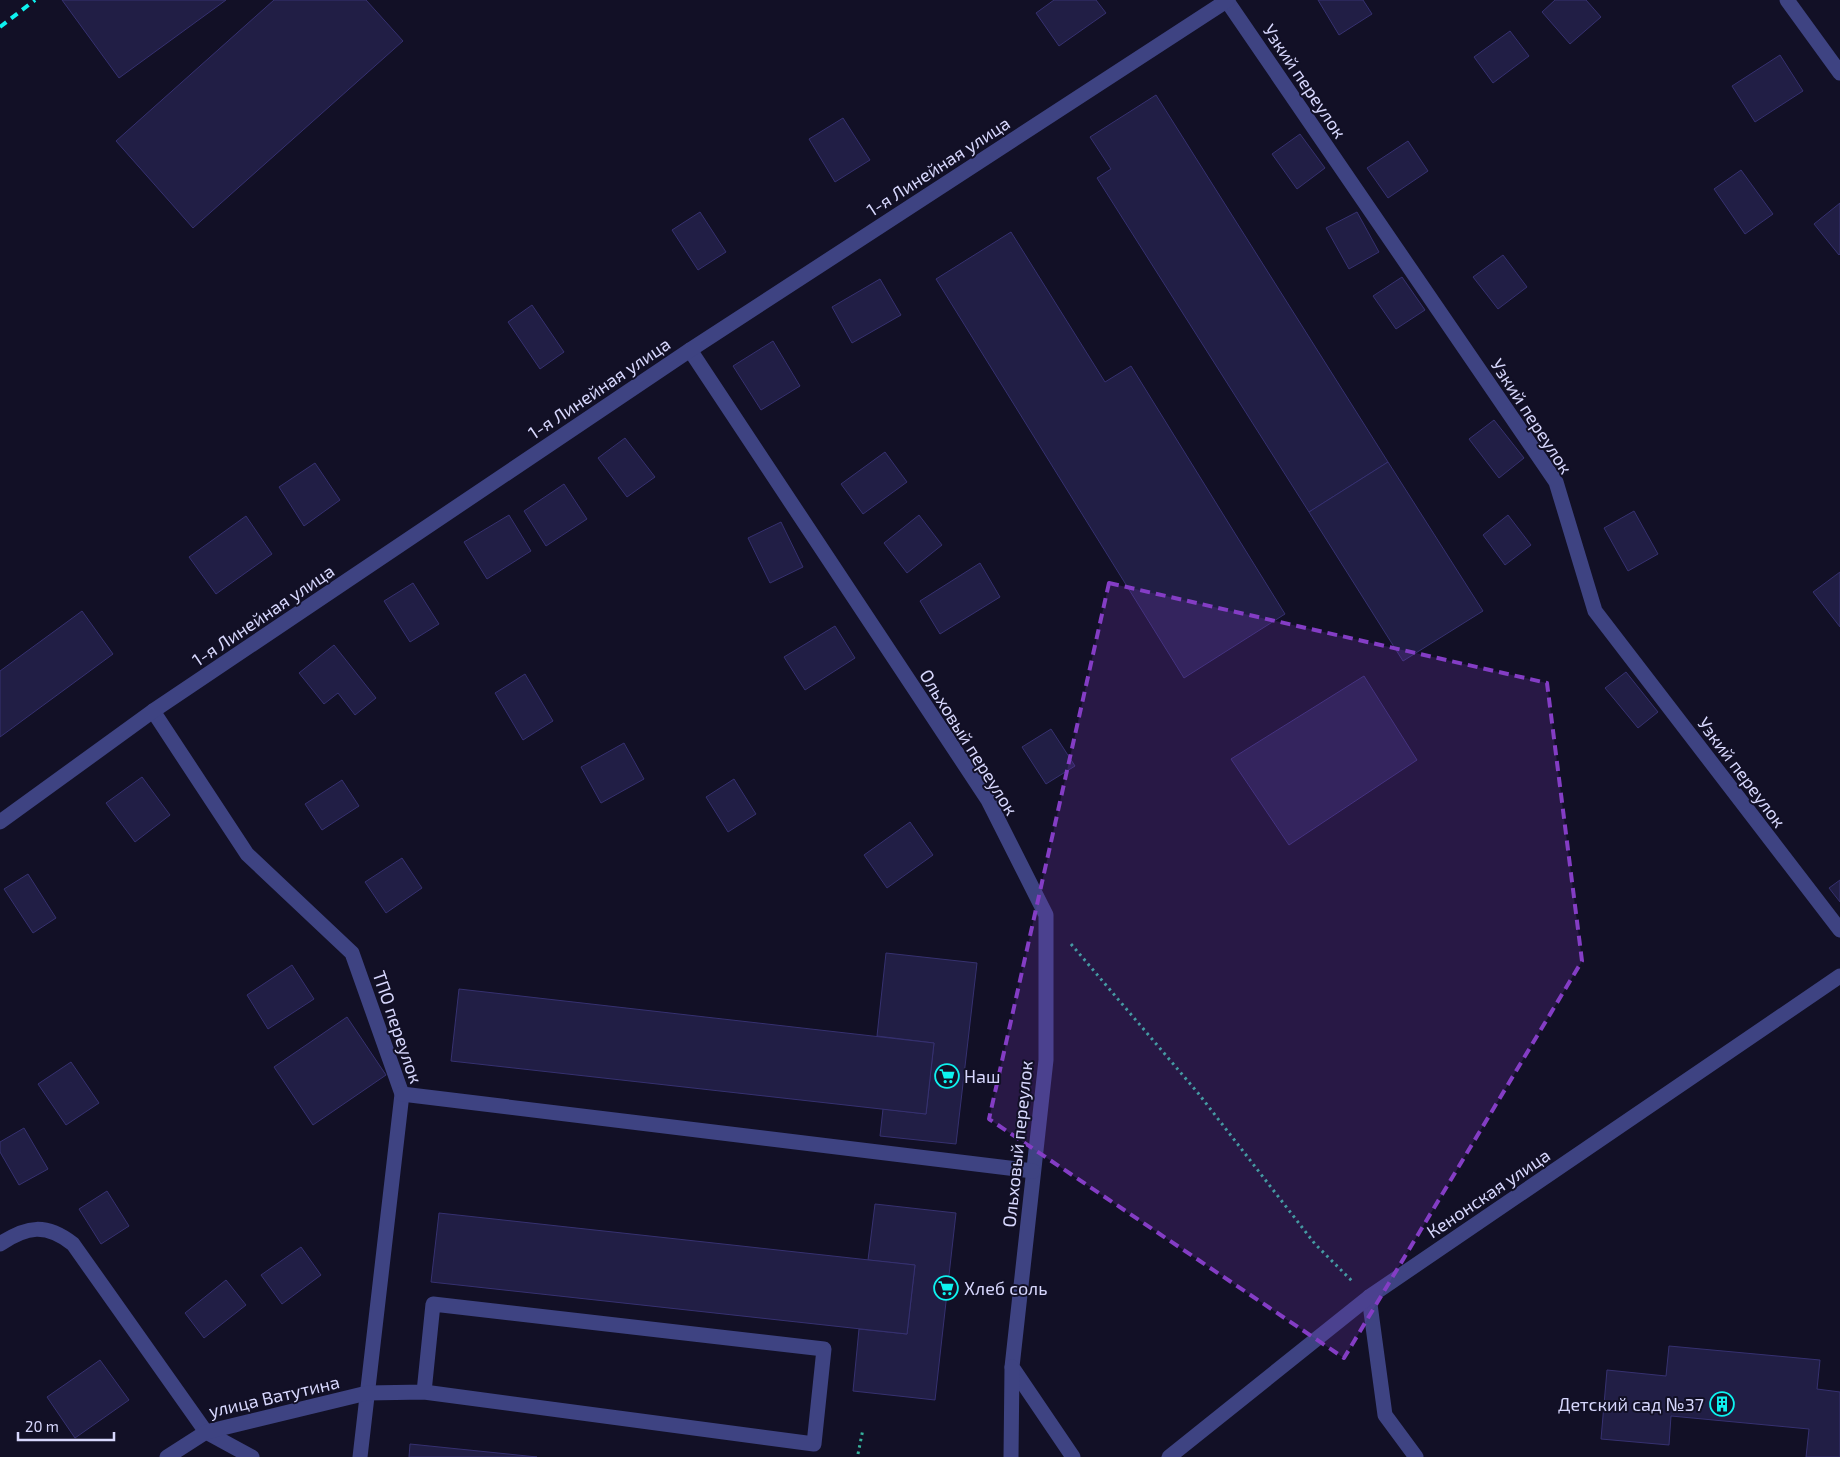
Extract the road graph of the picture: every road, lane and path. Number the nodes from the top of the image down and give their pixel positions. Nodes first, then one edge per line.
1 (1228, 0) edge
2 (1787, 0) edge
3 (1840, 73) edge
4 (690, 350) junction
5 (153, 711) junction
6 (0, 822) edge
7 (1046, 915) junction
8 (1840, 930) edge
9 (1840, 976) edge
10 (402, 1094) junction
11 (1033, 1170) junction
12 (0, 1244) edge
13 (1369, 1297) junction
14 (1012, 1367) junction
15 (424, 1392) junction
16 (367, 1394) junction
17 (863, 1429) dead end
18 (206, 1432) junction
19 (858, 1454) dead end
20 (167, 1457) edge
21 (252, 1457) edge
22 (360, 1457) edge
23 (1011, 1457) edge
24 (1073, 1457) edge
25 (1169, 1457) edge
26 (1416, 1457) edge

1 - 4 street, 1-я Линейная улица
1 - 8 street, Узкий переулок
2 - 3 street
4 - 5 street, 1-я Линейная улица
4 - 7 street, Ольховый переулок
5 - 6 street, 1-я Линейная улица
5 - 10 street, ТПО переулок
7 - 11 street, Ольховый переулок
7 - 13 path
9 - 13 street, Кенонская улица
10 - 11 street
10 - 16 street, ТПО переулок
11 - 14 street, Ольховый переулок
12 - 18 street
13 - 25 street, Кенонская улица
13 - 26 street
14 - 23 street, Ольховый переулок
14 - 24 street
15 - 15 street, улица Ватутина
15 - 16 street, улица Ватутина
16 - 18 street, улица Ватутина
16 - 22 street, ТПО переулок
17 - 19 path
18 - 20 street, улица Ватутина
18 - 21 street

